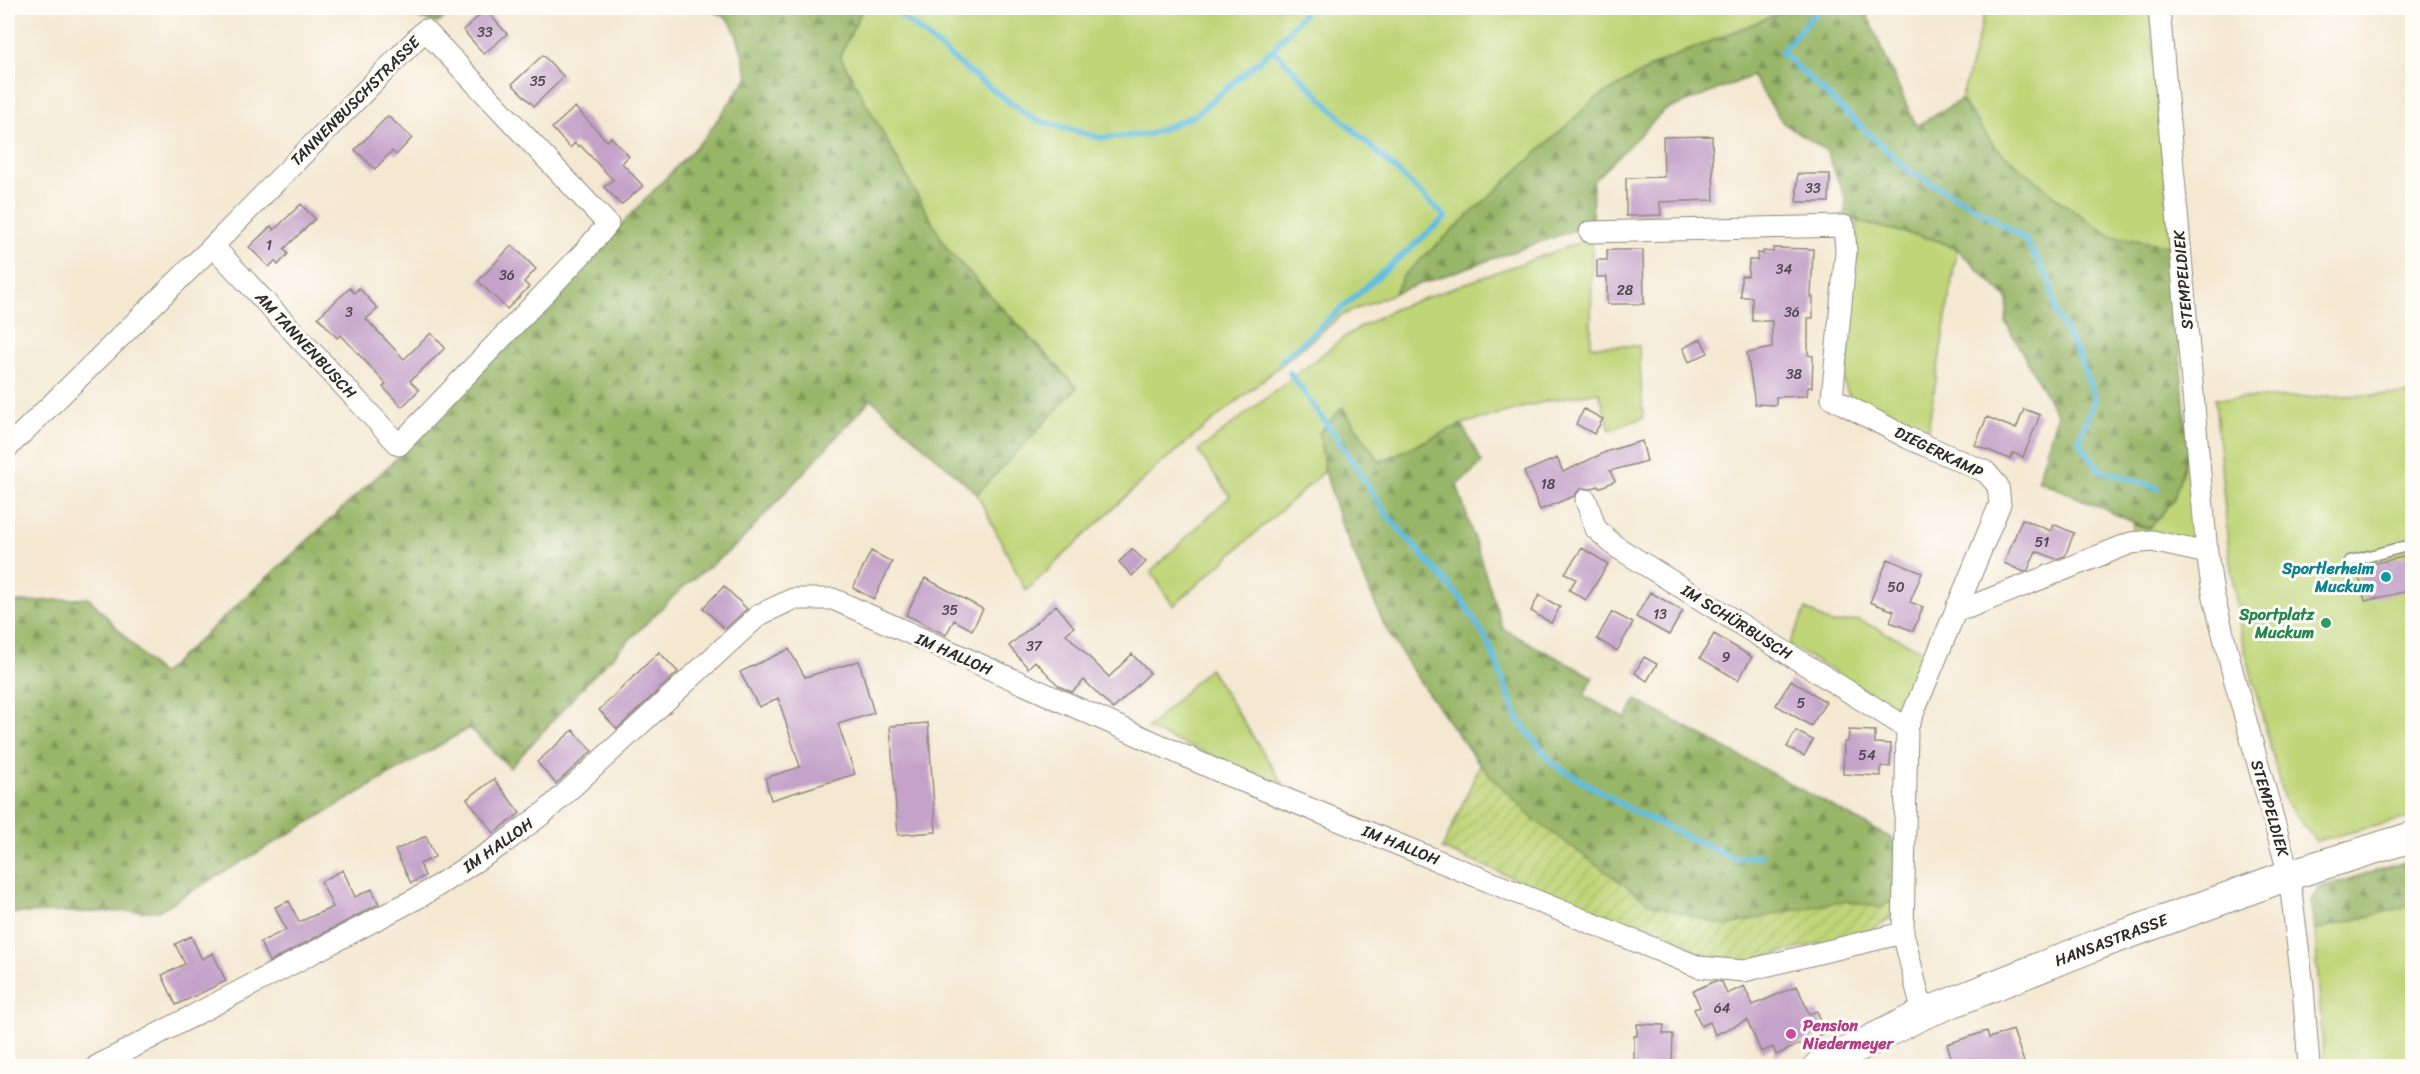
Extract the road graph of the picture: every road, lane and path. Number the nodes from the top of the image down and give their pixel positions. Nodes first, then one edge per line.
1 (2159, 8) edge
2 (1590, 232) dead end
3 (213, 246) junction
4 (399, 445) joint
5 (8, 447) edge
6 (1586, 500) dead end
7 (2412, 547) edge
8 (2207, 553) junction
9 (2350, 561) dead end
10 (1957, 606) junction
11 (1907, 728) junction
12 (2412, 837) edge
13 (2289, 875) junction
14 (1903, 933) junction
15 (1923, 1014) junction
16 (97, 1066) edge
17 (1819, 1066) edge
18 (2309, 1066) edge

1 - 8 street, STEMPELDIEK
2 - 10 street, DIEGERKAMP
3 - 4 street, AM TANNENBUSCH
3 - 4 street, TANNENBUSCHSTRASSE
3 - 5 street, TANNENBUSCHSTRASSE
6 - 11 street, IM SCHÜRBUSCH
7 - 9 lane
8 - 10 street
8 - 13 street, STEMPELDIEK
10 - 11 street, DIEGERKAMP
11 - 14 street, DIEGERKAMP
12 - 13 main road, HANSASTRASSE
13 - 15 main road, HANSASTRASSE
13 - 18 street, STEMPELDIEK
14 - 15 street, DIEGERKAMP
14 - 16 street, IM HALLOH
15 - 17 main road, HANSASTRASSE

